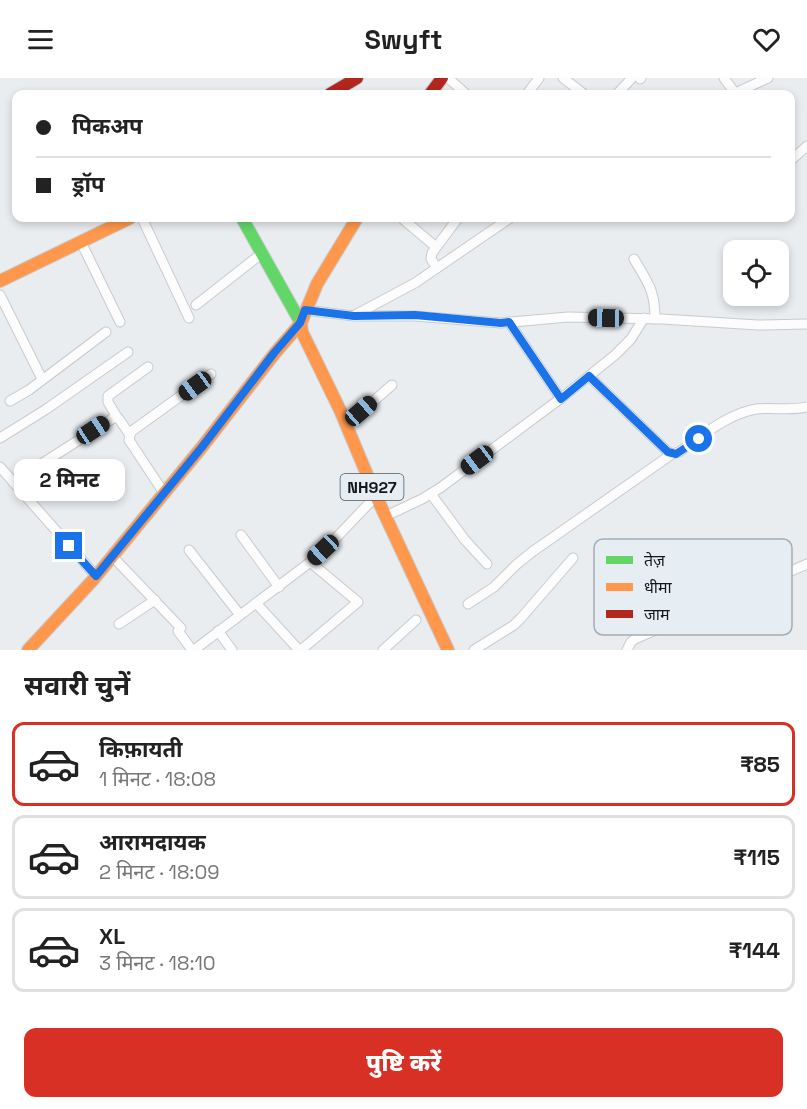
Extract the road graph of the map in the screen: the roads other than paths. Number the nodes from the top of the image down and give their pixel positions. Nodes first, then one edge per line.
1 (357, 78) edge
2 (448, 78) edge
3 (563, 78) edge
4 (632, 78) edge
5 (724, 78) edge
6 (768, 78) edge
7 (337, 90) edge
8 (462, 90) edge
9 (579, 90) edge
10 (621, 90) edge
11 (737, 90) edge
12 (746, 90) edge
13 (807, 146) edge
14 (795, 157) edge
15 (122, 222) edge
16 (144, 222) edge
17 (244, 222) edge
18 (355, 222) edge
19 (406, 222) edge
20 (455, 222) edge
21 (504, 222) edge
22 (81, 242) junction
23 (436, 247) junction
24 (261, 254) junction
25 (634, 259) dead end
26 (437, 268) junction
27 (0, 281) edge
28 (0, 295) edge
29 (196, 305) dead end
30 (305, 310) junction
31 (354, 316) junction
32 (189, 318) dead end
33 (650, 319) junction
34 (120, 322) dead end
35 (509, 322) junction
36 (300, 323) junction
37 (807, 324) edge
38 (106, 332) dead end
39 (128, 352) dead end
40 (148, 367) dead end
41 (211, 374) dead end
42 (589, 376) junction
43 (42, 379) junction
44 (392, 385) dead end
45 (561, 399) junction
46 (10, 401) dead end
47 (807, 406) edge
48 (117, 417) junction
49 (346, 425) junction
50 (130, 435) junction
51 (0, 438) edge
52 (672, 454) junction
53 (0, 467) edge
54 (13, 482) junction
55 (164, 493) junction
56 (431, 494) junction
57 (376, 496) junction
58 (386, 516) junction
59 (241, 535) dead end
60 (189, 550) dead end
61 (112, 556) junction
62 (573, 558) dead end
63 (310, 562) junction
64 (487, 564) dead end
65 (807, 564) edge
66 (792, 571) edge
67 (96, 576) junction
68 (279, 587) junction
69 (155, 600) junction
70 (256, 603) junction
71 (468, 604) dead end
72 (240, 615) junction
73 (416, 620) dead end
74 (119, 624) dead end
75 (218, 631) junction
76 (644, 635) edge
77 (28, 650) edge
78 (193, 650) edge
79 (232, 650) edge
80 (302, 650) edge
81 (383, 650) edge
82 (448, 650) edge
83 (474, 650) edge
84 (627, 650) edge

1 - 7 main road
2 - 8 street
3 - 9 street
4 - 10 street
5 - 11 street
6 - 12 street
13 - 14 street
15 - 22 main road
16 - 32 street
17 - 24 main road
18 - 30 main road
19 - 23 street
20 - 23 street
21 - 26 street
22 - 27 main road
22 - 34 street
23 - 26 street
24 - 29 street
24 - 36 main road
25 - 33 street
26 - 31 street
28 - 43 street
30 - 31 street
30 - 36 main road
31 - 35 street
33 - 35 street
33 - 37 street
33 - 42 street
35 - 45 street
36 - 49 main road, NH927
36 - 55 main road
38 - 43 street
39 - 51 street
40 - 48 street
41 - 50 street
42 - 45 street
42 - 52 street
43 - 46 street
44 - 49 street
45 - 56 street
47 - 52 street
48 - 50 street
48 - 54 street
49 - 57 main road, NH927
50 - 55 street
52 - 71 street
53 - 54 street
54 - 67 street
55 - 61 main road
56 - 58 street
56 - 64 street
57 - 58 main road, NH927
57 - 63 street
58 - 82 main road, NH927
59 - 68 street
60 - 72 street
61 - 67 main road
61 - 69 street
62 - 83 street
63 - 68 street
63 - 80 street
65 - 66 street
67 - 77 main road
68 - 70 street
69 - 74 street
69 - 78 street
70 - 72 street
70 - 80 street
72 - 75 street
73 - 81 street
75 - 78 street
75 - 79 street
76 - 84 street

